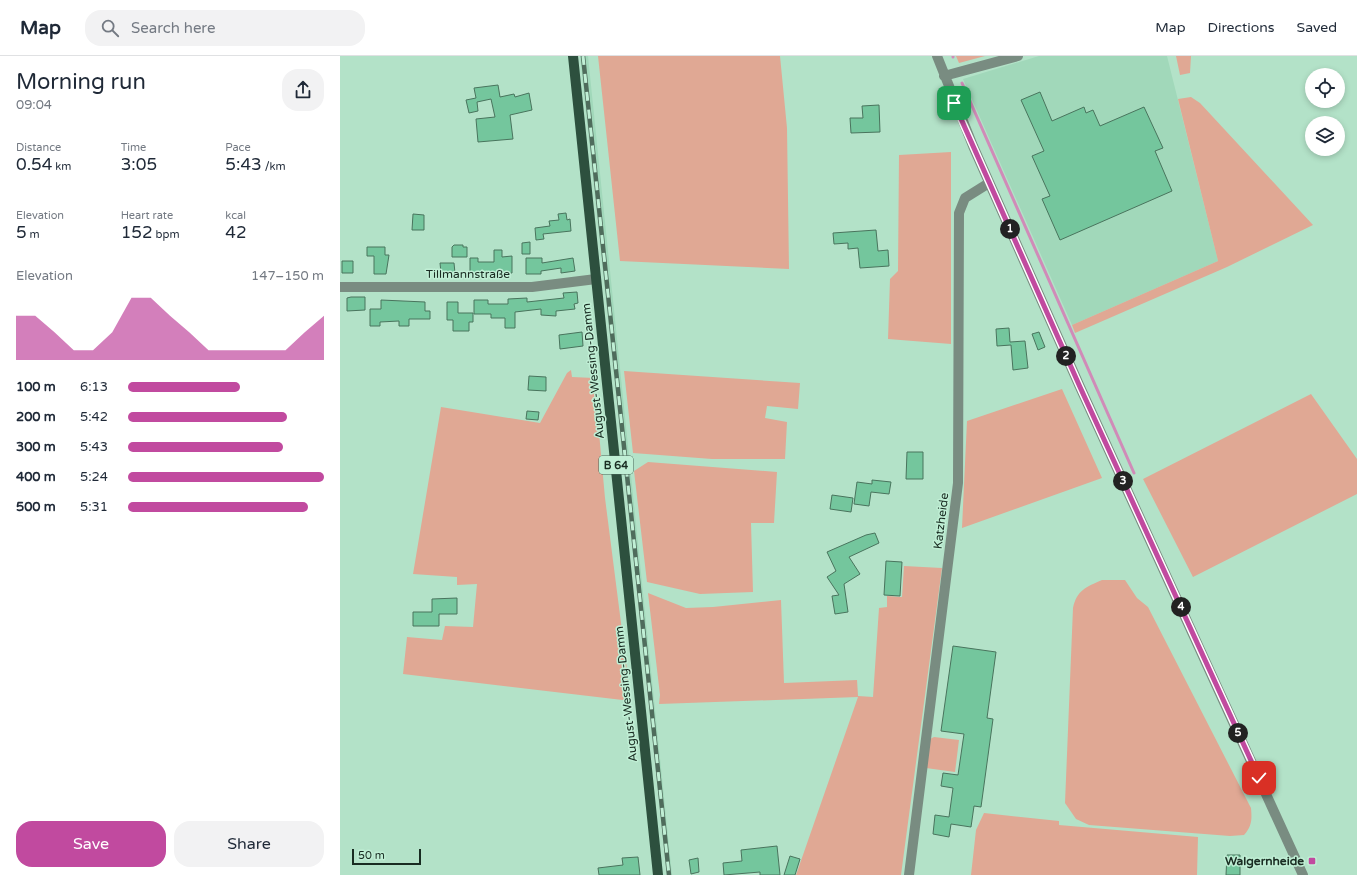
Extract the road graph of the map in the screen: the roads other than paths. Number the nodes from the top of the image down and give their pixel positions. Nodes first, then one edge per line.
1 (573, 56) edge
2 (937, 56) edge
3 (1018, 56) edge
4 (944, 76) junction
5 (989, 183) junction
6 (596, 279) junction
7 (340, 286) edge
8 (658, 875) edge
9 (909, 875) edge
10 (1303, 875) edge

1 - 6 main road, August-Wessing-Damm / B 64
2 - 4 street
3 - 4 street
4 - 5 street
5 - 9 street, Katzheide
5 - 10 street
6 - 7 street, Tillmannstraße
6 - 8 main road, August-Wessing-Damm / B 64

